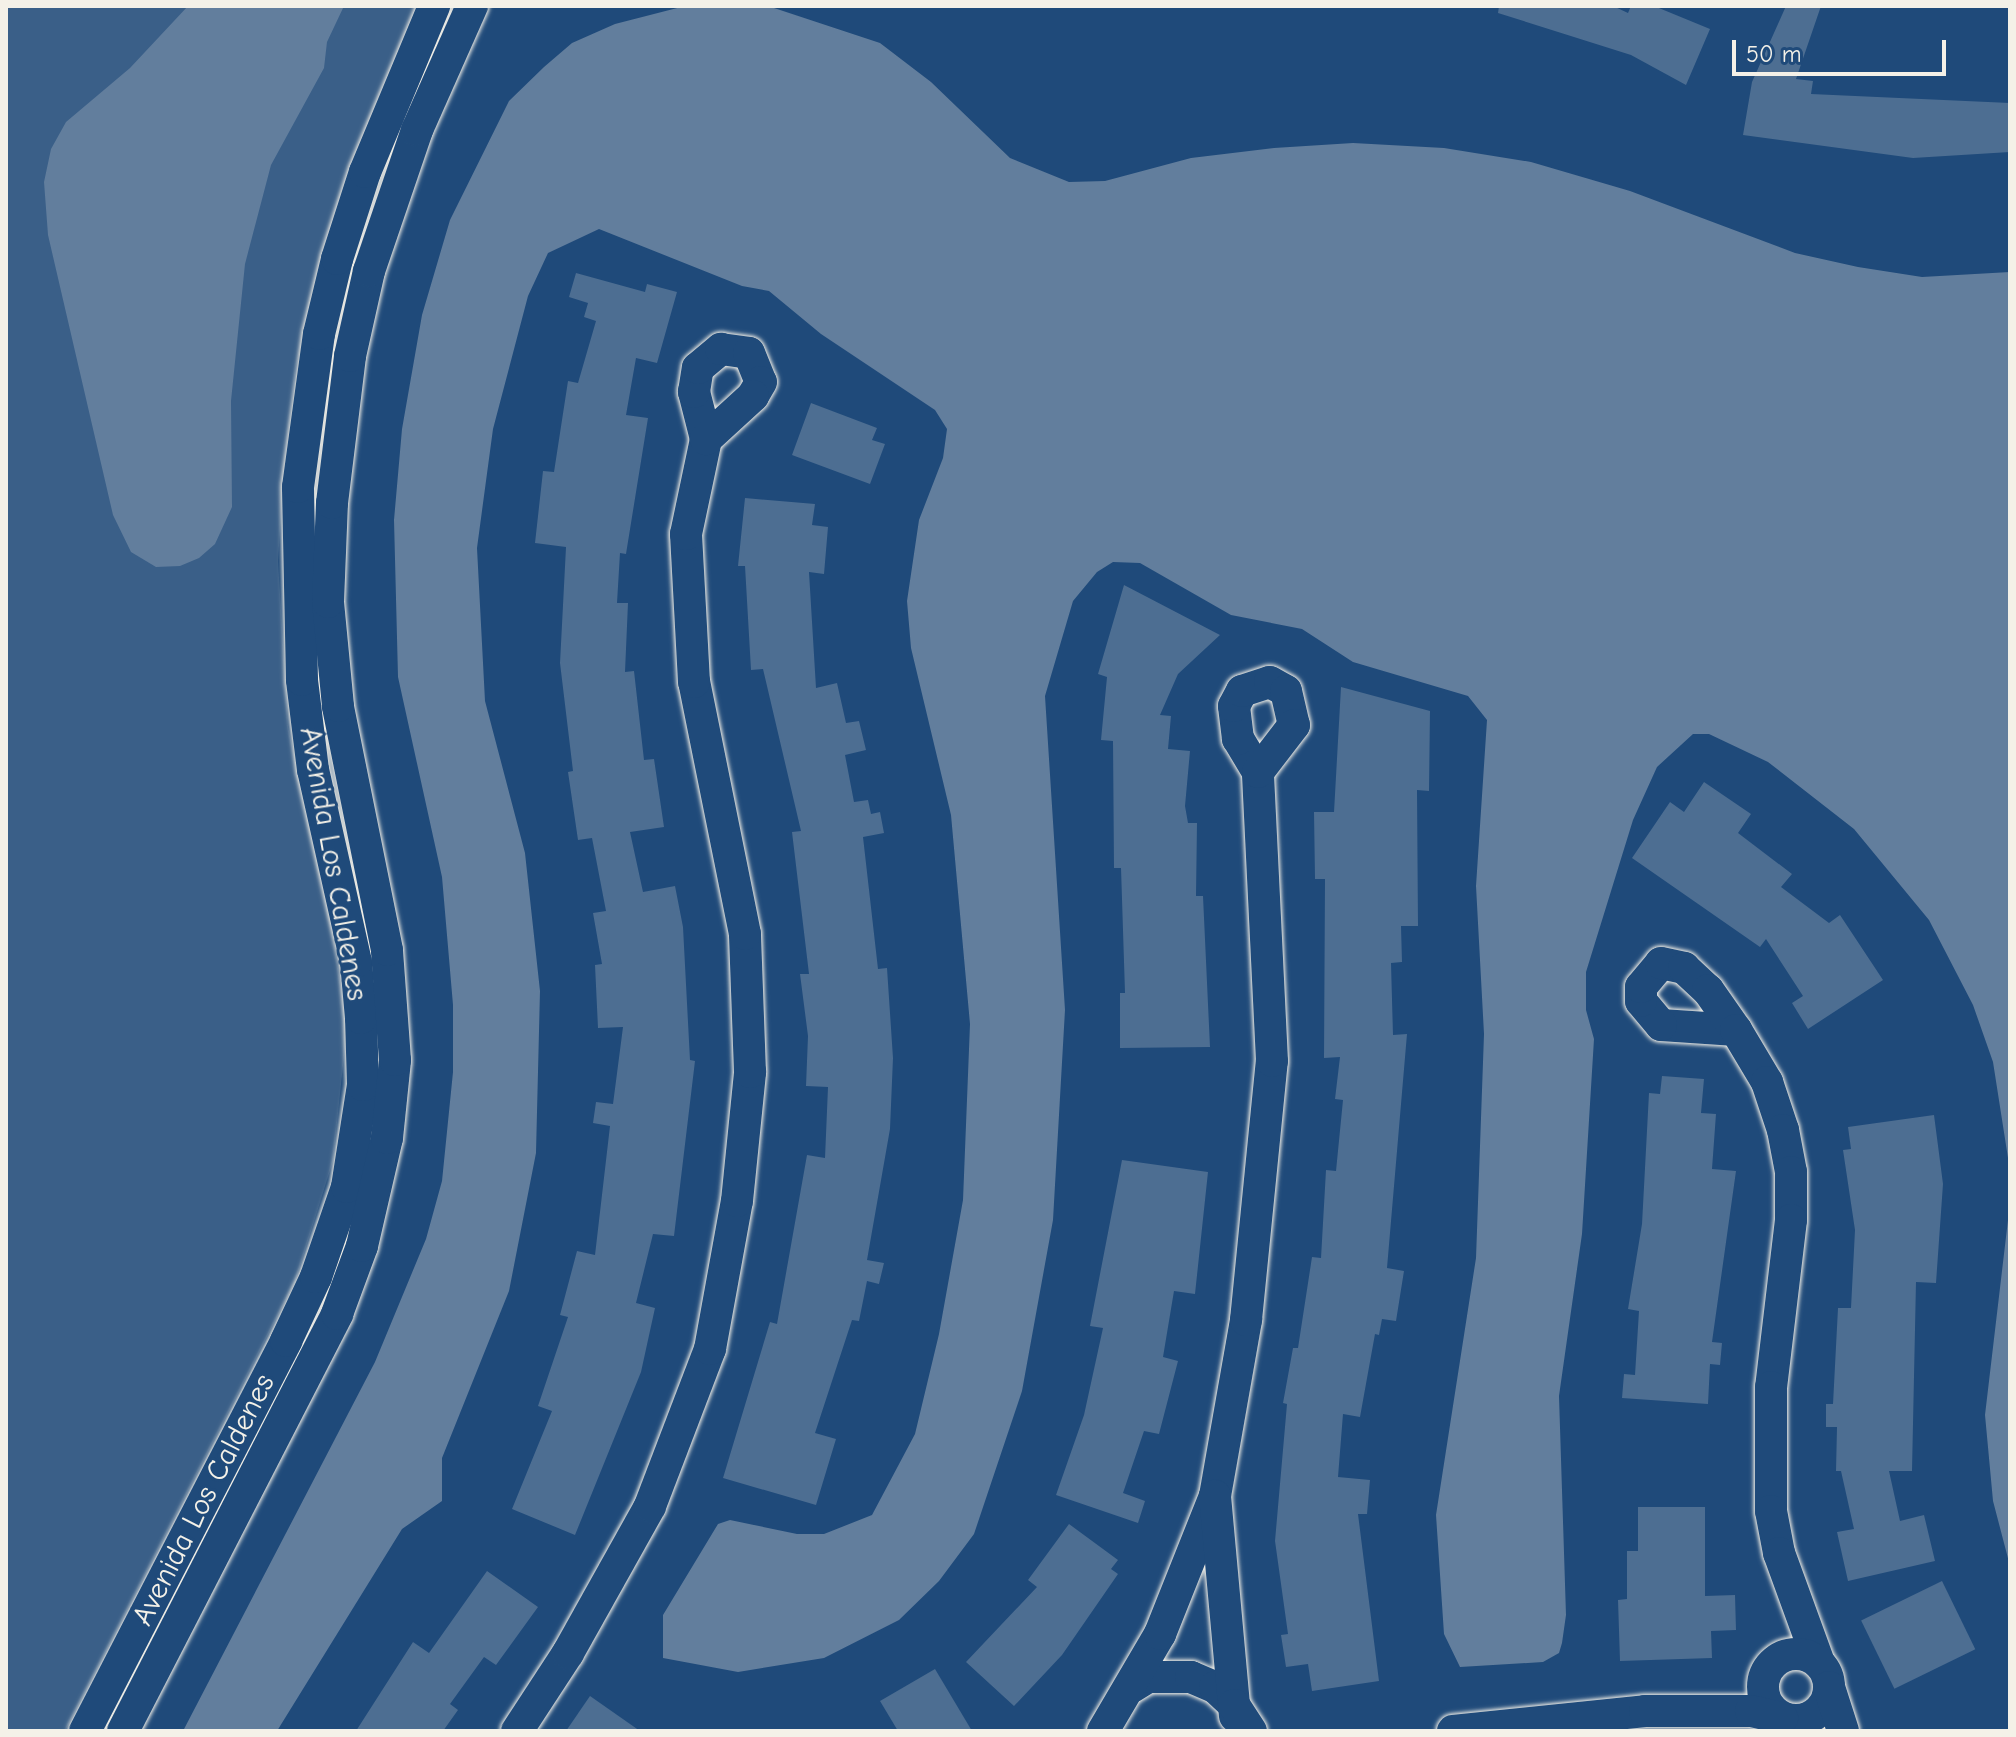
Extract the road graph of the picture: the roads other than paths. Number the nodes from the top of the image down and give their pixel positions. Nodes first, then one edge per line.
1 (434, 6) edge
2 (472, 6) edge
3 (706, 439) dead end
4 (1258, 772) dead end
5 (1736, 1030) dead end
6 (1215, 1496) junction
7 (1795, 1596) junction
8 (1770, 1667) junction
9 (1824, 1675) junction
10 (1132, 1687) junction
11 (1720, 1711) junction
12 (1788, 1719) junction
13 (1240, 1722) edge
14 (85, 1731) edge
15 (123, 1731) edge
16 (517, 1731) edge
17 (1104, 1731) edge
18 (1453, 1731) edge
19 (1830, 1731) edge
20 (1843, 1731) edge

1 - 14 street, Avenida Los Caldenes
2 - 15 street, Avenida Los Caldenes
3 - 16 street
4 - 6 street
5 - 7 street
6 - 10 street
6 - 13 street
7 - 8 street
7 - 9 street
8 - 9 street
8 - 11 street
8 - 12 street
9 - 12 street
9 - 20 street
10 - 13 street
10 - 17 street
11 - 12 street
11 - 18 street
12 - 19 street

